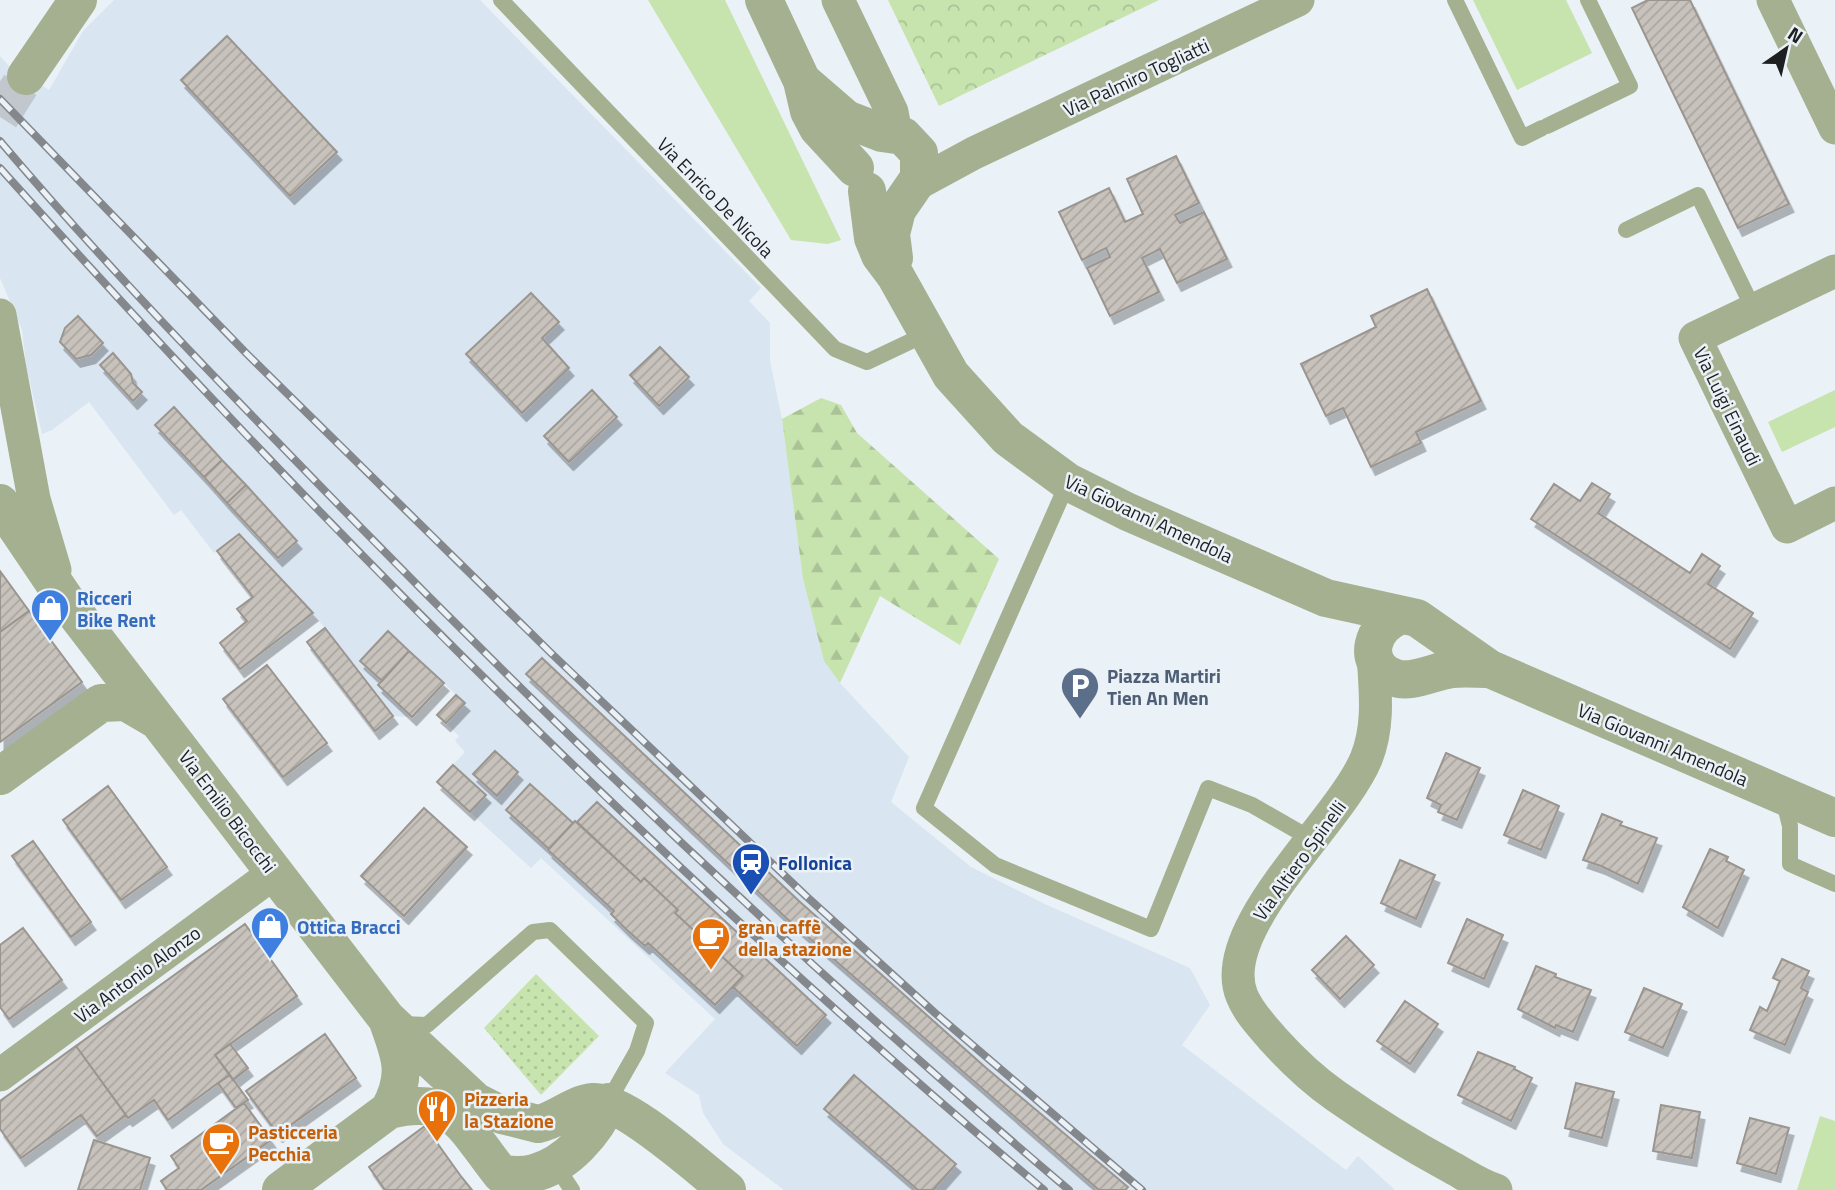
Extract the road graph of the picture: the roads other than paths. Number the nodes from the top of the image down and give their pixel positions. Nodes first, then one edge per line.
1 (78, 0) edge
2 (501, 0) edge
3 (764, 0) edge
4 (838, 0) edge
5 (1298, 0) edge
6 (1455, 0) edge
7 (1588, 0) edge
8 (1773, 0) edge
9 (26, 76) tunnel mouth
10 (802, 81) junction
11 (1835, 128) edge
12 (896, 135) junction
13 (974, 153) junction
14 (861, 180) junction
15 (910, 190) junction
16 (1626, 230) dead end
17 (1835, 271) edge
18 (895, 275) junction
19 (1754, 310) junction
20 (0, 315) edge
21 (926, 334) junction
22 (1068, 482) junction
23 (0, 503) edge
24 (1835, 503) edge
25 (0, 527) edge
26 (1326, 598) junction
27 (69, 605) junction
28 (1412, 620) junction
29 (104, 652) junction
30 (1373, 652) junction
31 (1490, 669) junction
32 (1422, 675) junction
33 (101, 703) junction
34 (162, 724) junction
35 (0, 776) edge
36 (1782, 796) junction
37 (1835, 818) edge
38 (1313, 840) junction
39 (274, 873) junction
40 (1835, 884) edge
41 (387, 1019) junction
42 (0, 1075) edge
43 (389, 1110) junction
44 (602, 1114) junction
45 (525, 1123) junction
46 (563, 1177) edge
47 (505, 1182) edge
48 (281, 1190) edge
49 (727, 1190) edge
50 (1496, 1190) edge

1 - 9 street
2 - 21 lane, Via Enrico De Nicola
3 - 10 street
4 - 12 street, Via Giovanni Amendola
5 - 13 street, Via Palmiro Togliatti
6 - 7 lane
8 - 11 street
10 - 12 street
10 - 14 street
12 - 13 street
12 - 14 street
12 - 15 street, Via Giovanni Amendola
13 - 15 street, Via Palmiro Togliatti
14 - 15 street
14 - 18 street, Via Giovanni Amendola
15 - 18 street, Via Giovanni Amendola
16 - 19 lane
17 - 19 street, Via Luigi Einaudi
18 - 21 street, Via Giovanni Amendola
19 - 24 street, Via Luigi Einaudi
20 - 27 street
21 - 22 street, Via Giovanni Amendola
22 - 26 street, Via Giovanni Amendola
22 - 38 lane
23 - 27 street, Via Emilio Bicocchi
25 - 27 street, Via Emilio Bicocchi
26 - 28 street, Via Giovanni Amendola
26 - 30 street, Via Giovanni Amendola
27 - 29 street, Via Emilio Bicocchi
28 - 30 street
28 - 31 street, Via Giovanni Amendola
28 - 32 street
29 - 33 street
29 - 34 street, Via Emilio Bicocchi
30 - 32 street, Via Giovanni Amendola
30 - 38 street, Via Altiero Spinelli
31 - 32 street, Via Giovanni Amendola
31 - 36 street, Via Giovanni Amendola
33 - 34 street
33 - 35 street
34 - 39 street, Via Emilio Bicocchi
36 - 37 street, Via Giovanni Amendola
36 - 40 lane
38 - 50 street, Via Altiero Spinelli
39 - 41 street, Via Emilio Bicocchi
39 - 42 street, Via Antonio Alonzo
41 - 43 street
41 - 44 lane
41 - 45 street
43 - 47 street
43 - 48 street
44 - 45 street
44 - 46 street
44 - 49 street
45 - 47 street
46 - 47 street

